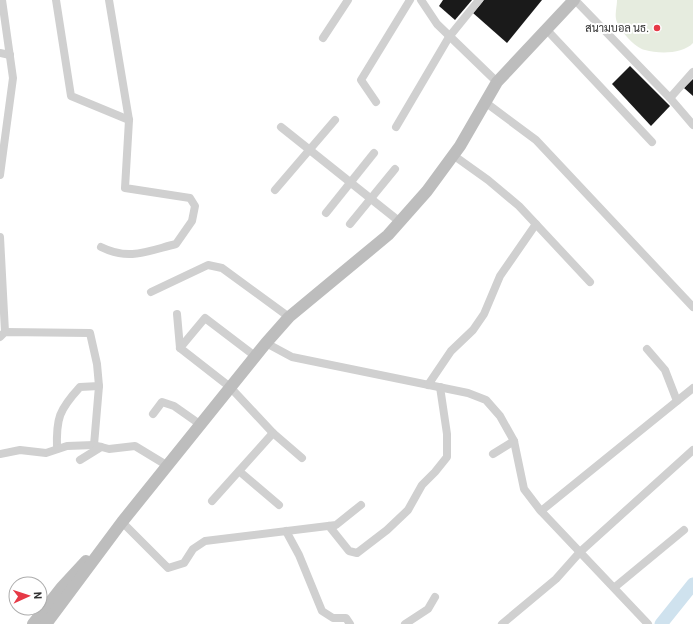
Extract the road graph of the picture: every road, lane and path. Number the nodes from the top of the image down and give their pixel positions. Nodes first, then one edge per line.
1 (2, 0) edge
2 (56, 0) edge
3 (109, 0) edge
4 (348, 0) edge
5 (410, 0) edge
6 (421, 0) edge
7 (479, 0) edge
8 (574, 0) edge
9 (546, 29) junction
10 (449, 37) junction
11 (323, 38) dead end
12 (0, 53) edge
13 (10, 55) junction
14 (693, 72) edge
15 (497, 82) junction
16 (670, 98) junction
17 (376, 102) dead end
18 (485, 102) junction
19 (129, 120) junction
20 (335, 120) dead end
21 (693, 125) edge
22 (281, 127) dead end
23 (396, 127) dead end
24 (652, 142) dead end
25 (309, 150) junction
26 (374, 153) dead end
27 (453, 155) junction
28 (395, 169) dead end
29 (0, 175) edge
30 (350, 182) junction
31 (275, 190) dead end
32 (371, 199) junction
33 (326, 212) dead end
34 (400, 222) junction
35 (350, 224) dead end
36 (536, 224) junction
37 (0, 237) edge
38 (101, 247) dead end
39 (590, 282) dead end
40 (151, 292) dead end
41 (693, 307) edge
42 (177, 314) dead end
43 (289, 317) junction
44 (2, 335) edge
45 (266, 343) junction
46 (180, 348) junction
47 (647, 348) dead end
48 (255, 356) junction
49 (428, 385) junction
50 (99, 386) junction
51 (230, 387) junction
52 (440, 387) junction
53 (693, 388) edge
54 (677, 401) junction
55 (153, 414) dead end
56 (201, 425) junction
57 (273, 433) junction
58 (514, 441) junction
59 (97, 446) junction
60 (57, 450) junction
61 (693, 450) edge
62 (0, 454) edge
63 (493, 454) dead end
64 (302, 458) dead end
65 (80, 460) dead end
66 (168, 466) junction
67 (239, 471) junction
68 (212, 502) dead end
69 (279, 505) dead end
70 (361, 505) dead end
71 (541, 511) junction
72 (122, 522) junction
73 (329, 526) junction
74 (684, 530) dead end
75 (286, 531) junction
76 (579, 553) junction
77 (615, 587) junction
78 (436, 597) dead end
79 (51, 609) junction
80 (33, 624) edge
81 (46, 624) edge
82 (350, 624) edge
83 (406, 624) edge
84 (502, 624) edge
85 (648, 624) edge

1 - 13 street
2 - 19 street
3 - 19 street
4 - 11 street
5 - 17 street
6 - 10 street
7 - 10 street
8 - 9 main road
8 - 16 street
9 - 15 main road
9 - 24 street
10 - 15 street
10 - 23 street
12 - 13 street
13 - 29 street
14 - 16 street
15 - 18 main road
16 - 21 street
18 - 27 main road
18 - 41 street
19 - 38 street
20 - 25 street
22 - 25 street
25 - 30 street
25 - 31 street
26 - 30 street
27 - 34 main road
27 - 36 street
28 - 32 street
30 - 32 street
30 - 33 street
32 - 34 street
32 - 35 street
34 - 43 main road
36 - 39 street
36 - 49 street
37 - 44 street
40 - 43 street
42 - 46 street
43 - 45 main road
44 - 50 street
45 - 48 main road
45 - 49 street
46 - 48 street
46 - 51 street
47 - 54 street
48 - 51 main road
49 - 52 street
50 - 59 street
50 - 60 street
51 - 56 main road
51 - 57 street
52 - 58 street
52 - 73 street
53 - 54 street
54 - 71 street
55 - 56 street
56 - 66 main road
57 - 64 street
57 - 67 street
58 - 63 street
58 - 71 street
59 - 60 street
59 - 65 street
59 - 66 street
60 - 62 street
61 - 76 street
66 - 72 main road
67 - 68 street
67 - 69 street
70 - 73 street
71 - 76 street
72 - 75 street
72 - 79 main road
73 - 75 street
74 - 77 street
75 - 82 street
76 - 77 street
76 - 84 street
77 - 85 street
78 - 83 street
79 - 80 main road
79 - 81 main road

